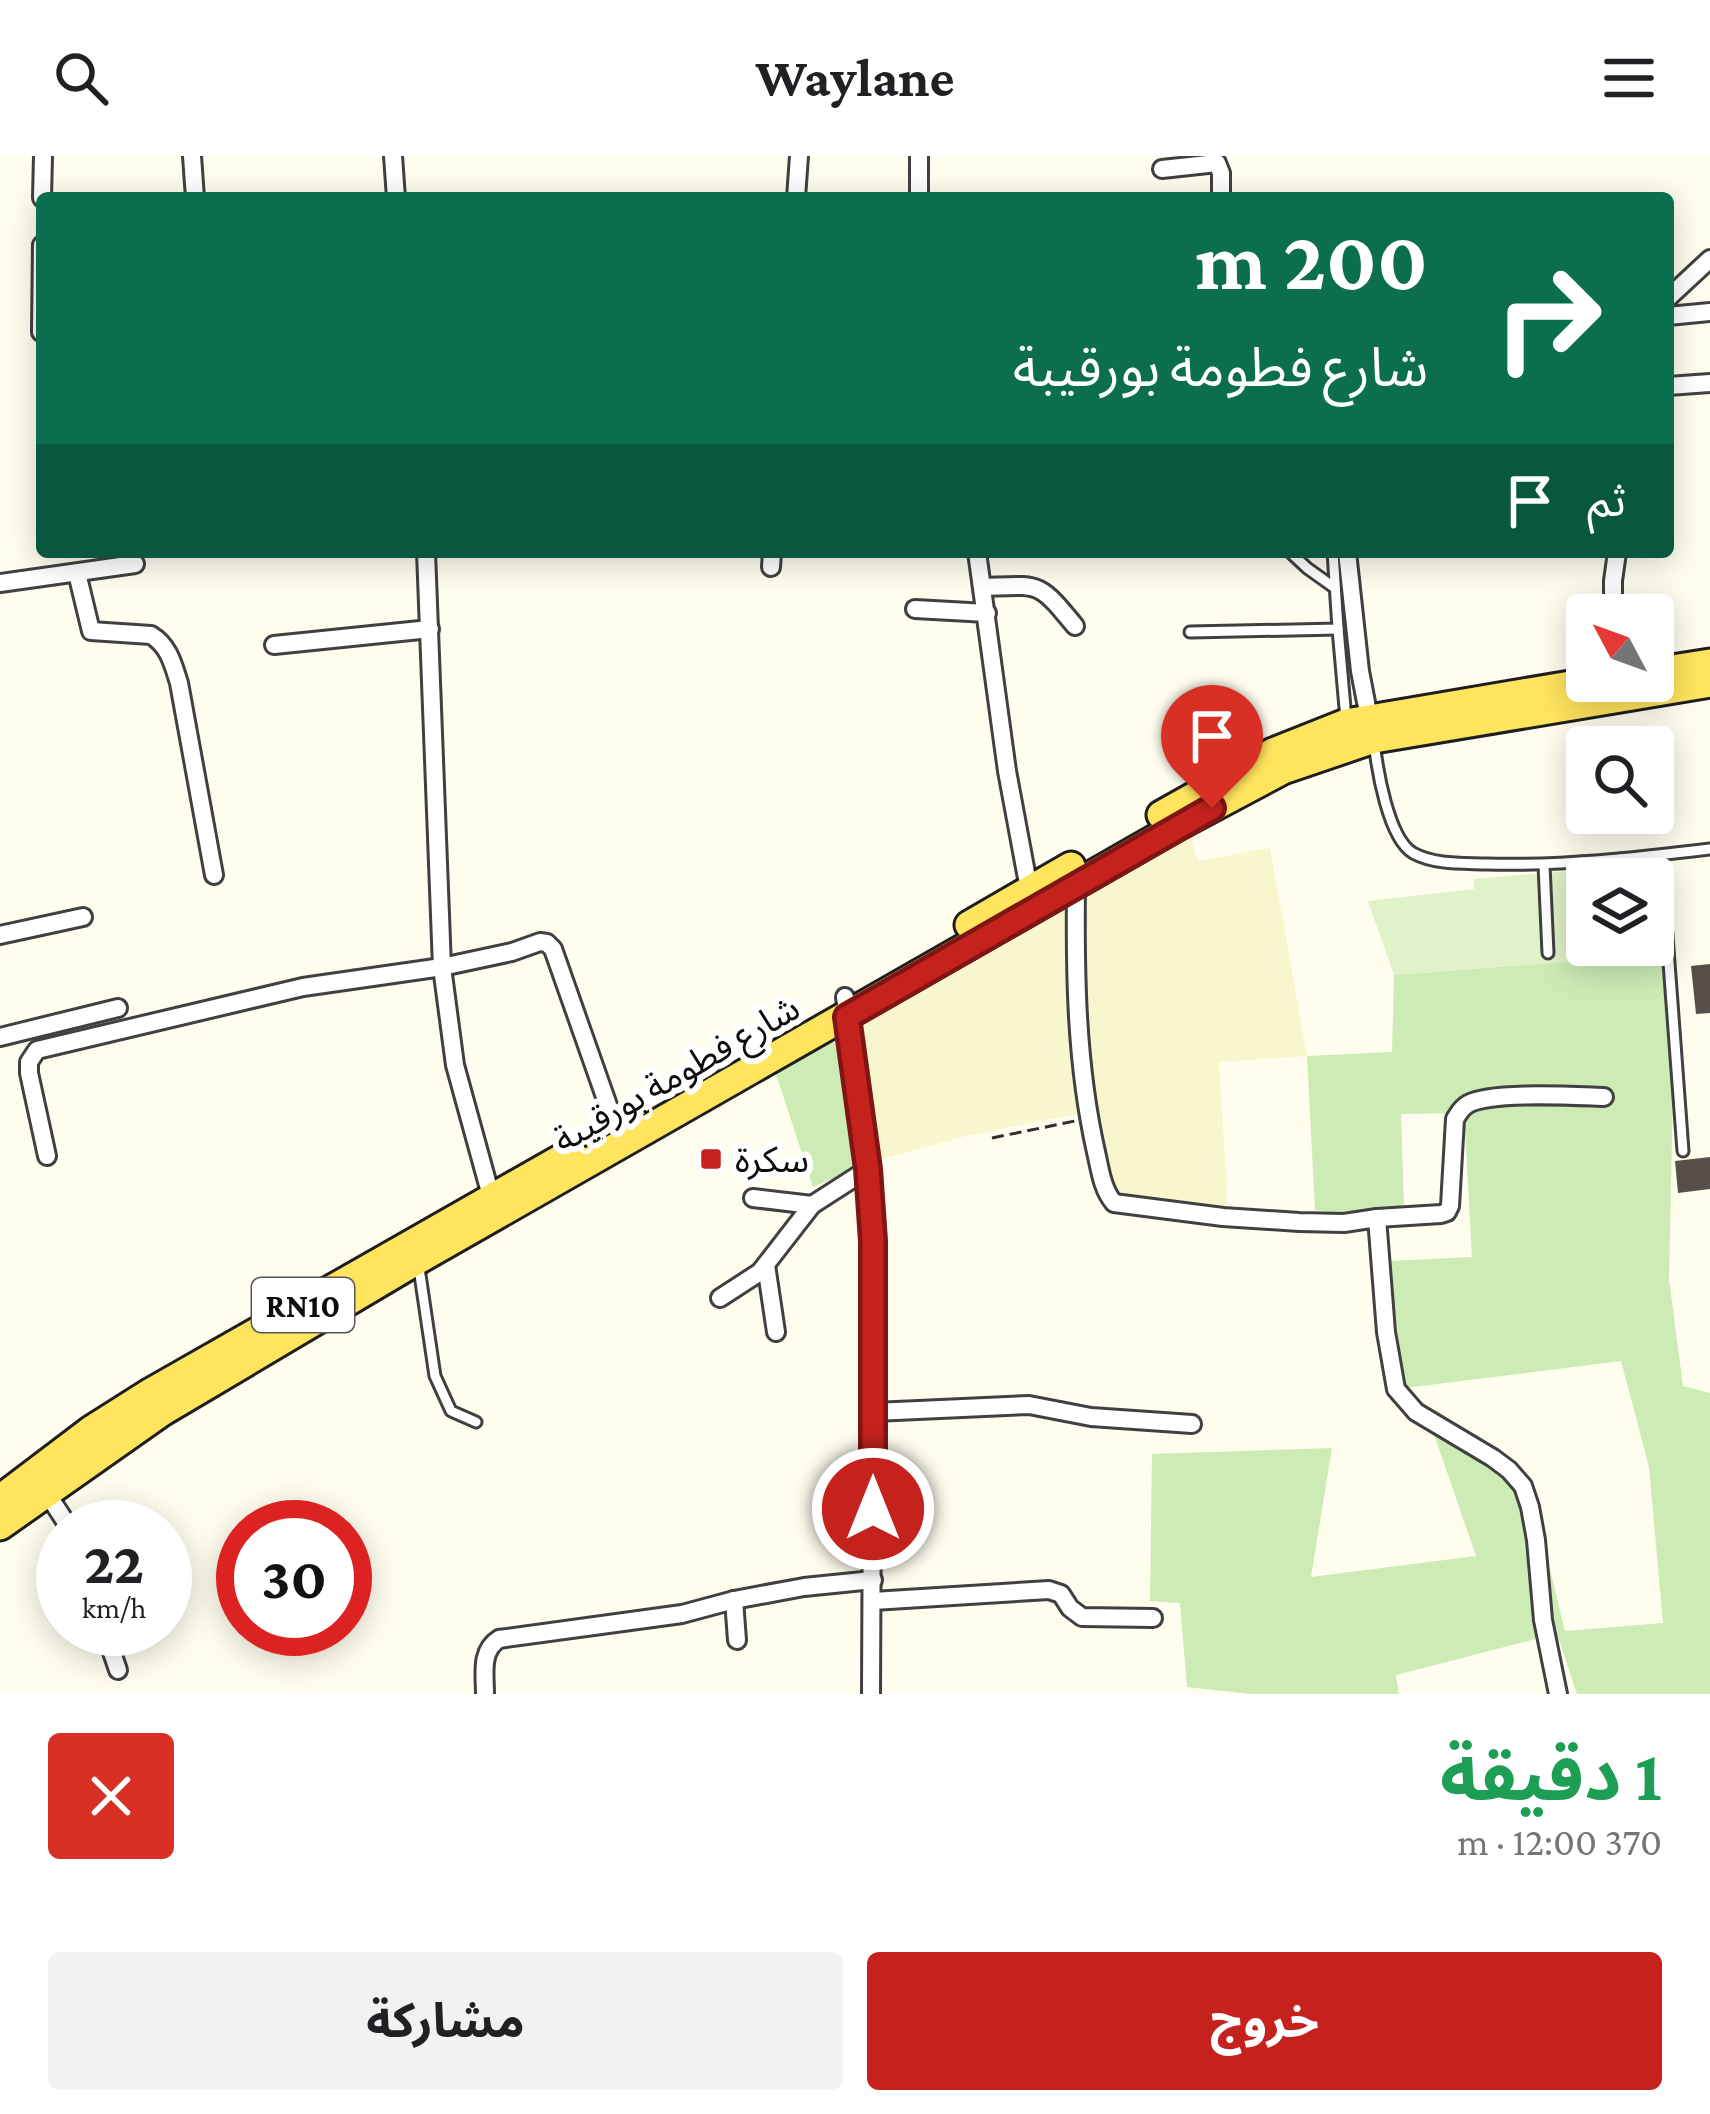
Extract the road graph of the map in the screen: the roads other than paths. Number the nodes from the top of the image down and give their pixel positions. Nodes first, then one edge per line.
1 (43, 156) edge
2 (192, 156) edge
3 (393, 156) edge
4 (800, 156) edge
5 (919, 156) edge
6 (1162, 169) dead end
7 (42, 192) edge
8 (195, 192) edge
9 (396, 192) edge
10 (797, 192) edge
11 (919, 192) edge
12 (1221, 192) edge
13 (1710, 259) edge
14 (1674, 292) edge
15 (1710, 312) edge
16 (1674, 315) edge
17 (1710, 383) edge
18 (1674, 386) edge
19 (426, 558) edge
20 (978, 558) edge
21 (1296, 558) edge
22 (1333, 558) edge
23 (1348, 558) edge
24 (1616, 558) edge
25 (135, 564) dead end
26 (77, 573) junction
27 (0, 583) edge
28 (984, 587) junction
29 (1335, 588) junction
30 (1613, 594) edge
31 (915, 610) dead end
32 (987, 613) junction
33 (1075, 626) dead end
34 (430, 629) junction
35 (1338, 629) junction
36 (1190, 632) dead end
37 (274, 645) dead end
38 (1710, 663) edge
39 (1674, 669) edge
40 (1710, 682) edge
41 (1566, 686) edge
42 (1363, 726) junction
43 (1710, 849) edge
44 (1661, 855) junction
45 (1630, 858) edge
46 (1566, 863) edge
47 (1544, 865) junction
48 (214, 875) dead end
49 (1076, 884) junction
50 (1030, 890) junction
51 (82, 917) dead end
52 (0, 934) edge
53 (1548, 952) dead end
54 (442, 967) junction
55 (846, 1007) junction
56 (118, 1008) dead end
57 (0, 1037) edge
58 (1604, 1097) dead end
59 (616, 1128) junction
60 (1683, 1151) dead end
61 (47, 1156) dead end
62 (868, 1169) junction
63 (490, 1196) junction
64 (754, 1198) dead end
65 (812, 1204) junction
66 (1377, 1218) junction
67 (418, 1260) junction
68 (766, 1265) junction
69 (721, 1298) dead end
70 (776, 1332) dead end
71 (874, 1412) junction
72 (476, 1422) dead end
73 (1192, 1424) dead end
74 (40, 1483) junction
75 (0, 1499) edge
76 (51, 1500) edge
77 (0, 1526) edge
78 (873, 1580) junction
79 (734, 1600) junction
80 (873, 1601) junction
81 (1153, 1618) dead end
82 (737, 1640) dead end
83 (113, 1656) edge
84 (118, 1670) dead end
85 (872, 1693) edge
86 (485, 1694) edge
87 (859, 1694) edge
88 (1558, 1694) edge

1 - 7 street
2 - 8 street
3 - 9 street
4 - 10 street
5 - 11 street
6 - 12 street
13 - 14 street
15 - 16 street
17 - 18 street
19 - 34 street
20 - 28 street
21 - 29 lane
22 - 29 lane
23 - 42 street
24 - 30 street
25 - 26 street
26 - 27 street
26 - 48 street
28 - 32 street
28 - 33 street
29 - 35 lane
31 - 32 street
32 - 50 street
34 - 37 street
34 - 54 street
35 - 36 lane
35 - 42 lane
38 - 39 main road
40 - 42 main road, شارع فطومة بورقيبة / RN10
41 - 42 main road, شارع فطومة بورقيبة / RN10
42 - 47 lane
42 - 49 main road, شارع فطومة بورقيبة / RN10
42 - 50 main road, شارع فطومة بورقيبة / RN10
43 - 44 lane
44 - 45 lane
44 - 60 lane
46 - 47 lane
47 - 53 lane
49 - 55 main road, شارع فطومة بورقيبة / RN10
49 - 66 street
50 - 55 main road, شارع فطومة بورقيبة / RN10
51 - 52 street
54 - 59 street
54 - 61 street
54 - 63 street
55 - 59 main road, شارع فطومة بورقيبة / RN10
55 - 62 street
55 - 67 main road, شارع فطومة بورقيبة / RN10
56 - 57 street
58 - 66 street
59 - 63 main road, شارع فطومة بورقيبة / RN10
62 - 65 street
62 - 71 street
63 - 74 main road, شارع فطومة بورقيبة / RN10
64 - 65 street
65 - 68 street
66 - 88 street
67 - 72 lane
67 - 74 main road, شارع فطومة بورقيبة / RN10
68 - 69 street
68 - 70 street
71 - 73 street
71 - 78 street
74 - 75 main road, شارع فطومة بورقيبة / RN10
74 - 76 street
74 - 77 main road, شارع فطومة بورقيبة / RN10
78 - 79 street
78 - 80 street
79 - 82 street
79 - 86 street
80 - 81 street
80 - 85 street
83 - 84 street
85 - 87 street

